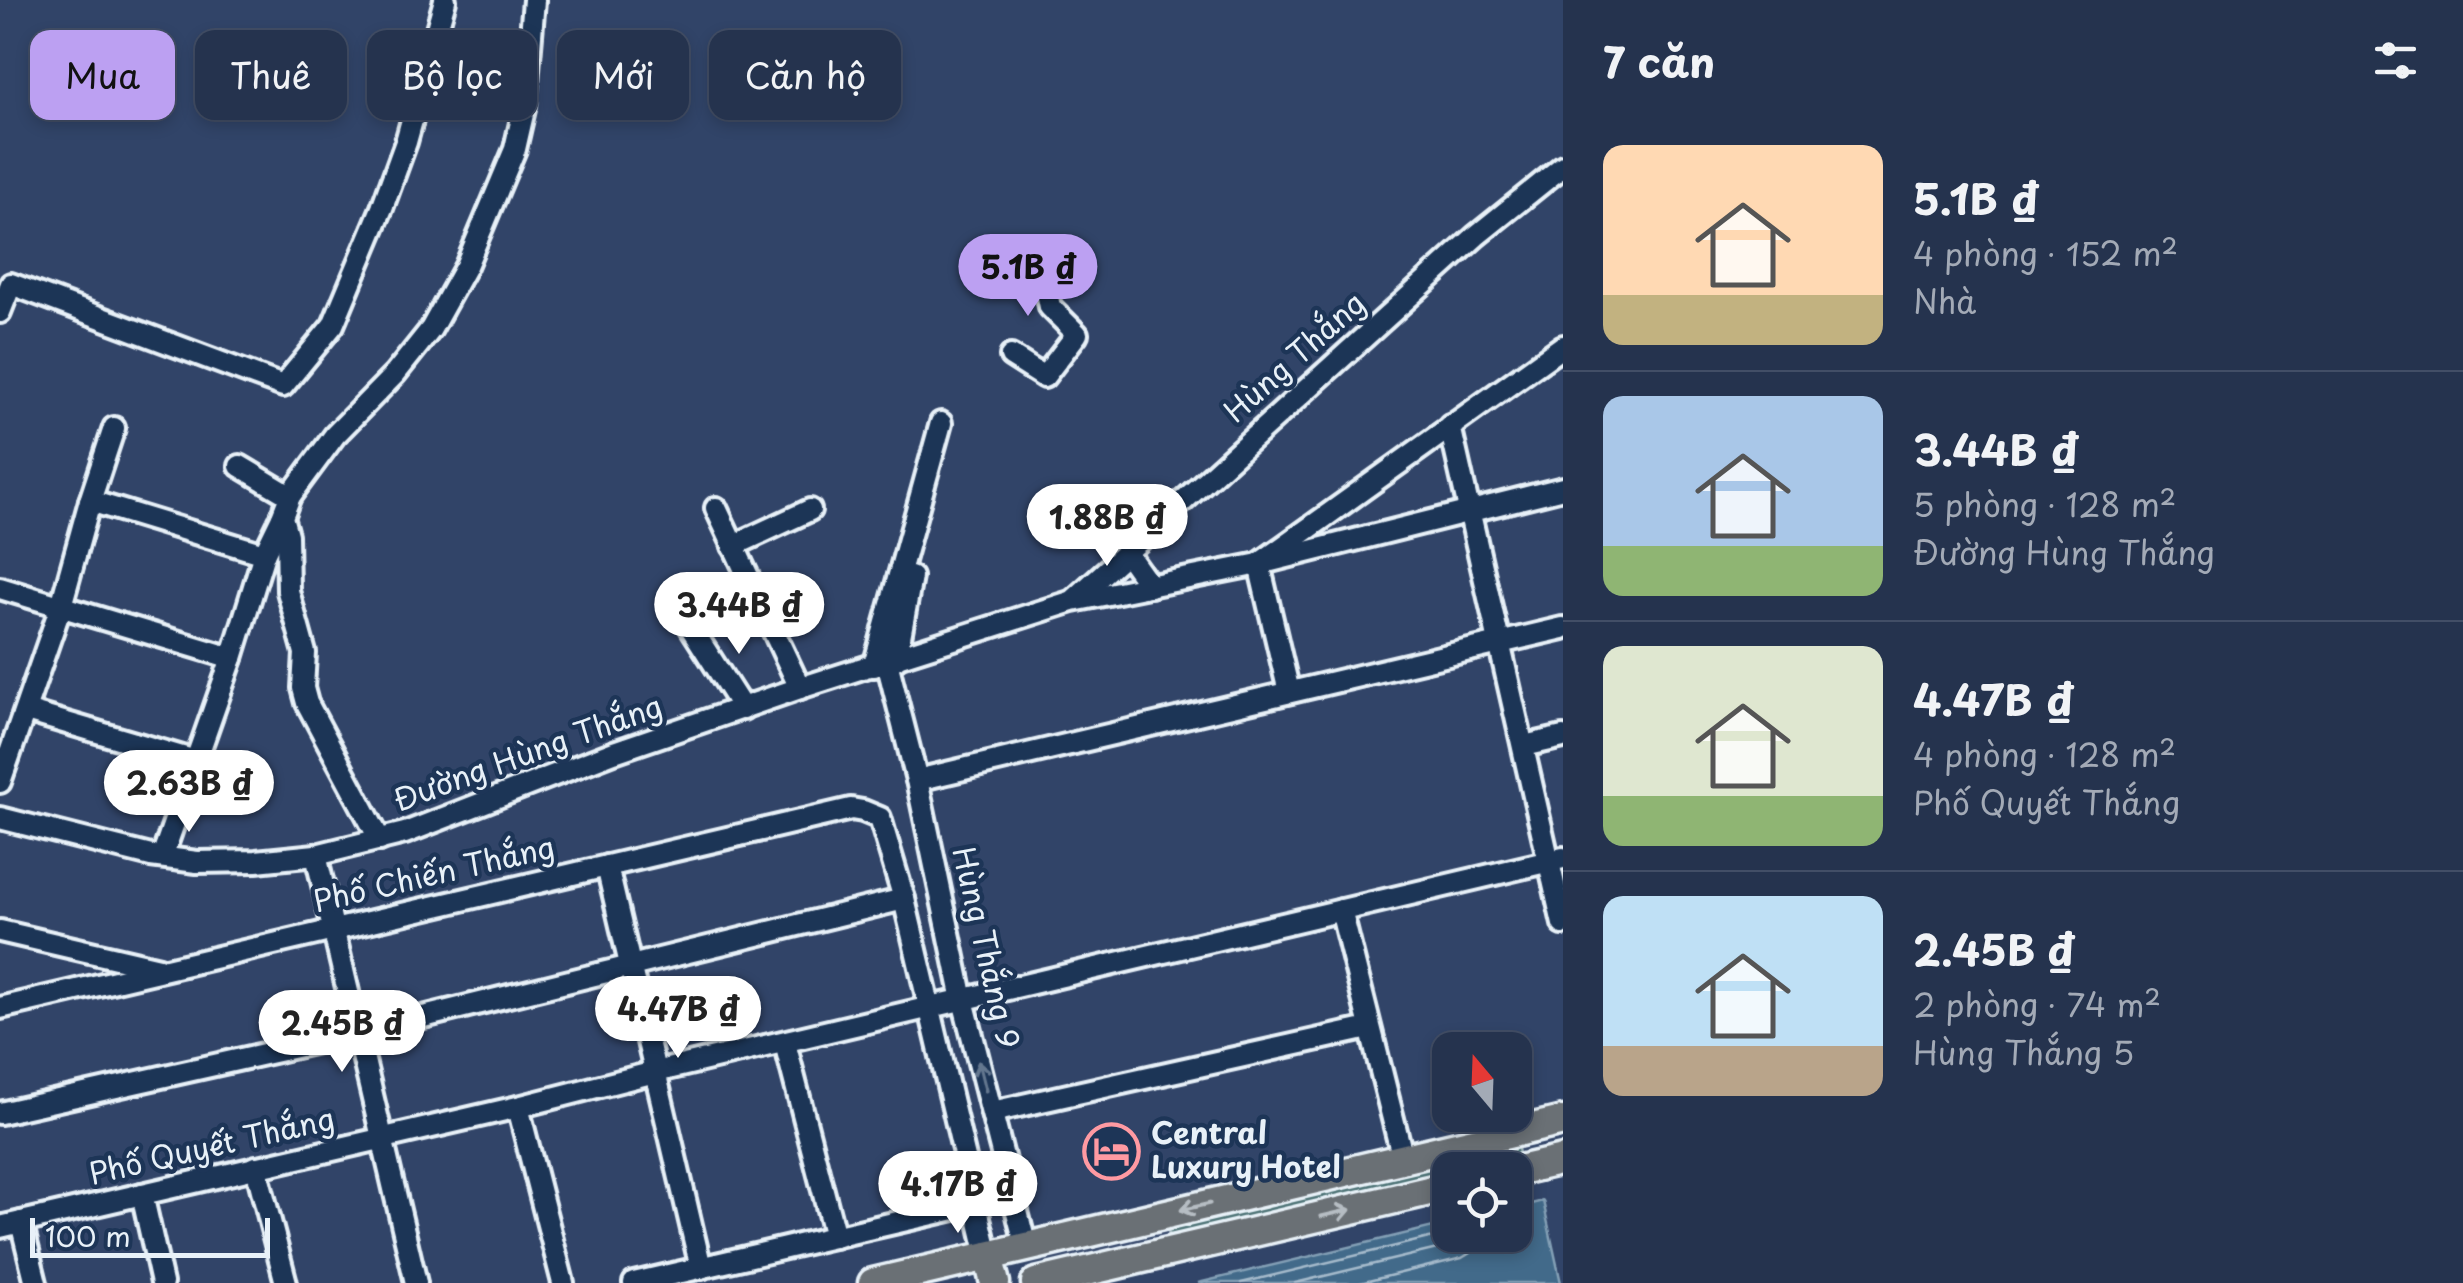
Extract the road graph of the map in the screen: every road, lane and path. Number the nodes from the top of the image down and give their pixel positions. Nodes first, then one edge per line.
1 (445, 0) edge
2 (534, 0) edge
3 (1563, 166) edge
4 (1042, 268) dead end
5 (0, 312) edge
6 (1563, 346) edge
7 (1012, 356) dead end
8 (941, 423) dead end
9 (1450, 426) junction
10 (114, 428) dead end
11 (240, 466) dead end
12 (1563, 488) edge
13 (290, 496) junction
14 (90, 500) junction
15 (716, 508) dead end
16 (810, 510) dead end
17 (1469, 511) junction
18 (930, 514) dead end
19 (282, 517) junction
20 (733, 546) junction
21 (1126, 552) junction
22 (264, 554) junction
23 (1259, 564) junction
24 (1150, 586) junction
25 (0, 588) edge
26 (699, 599) dead end
27 (1073, 601) junction
28 (61, 606) junction
29 (1563, 628) edge
30 (1501, 643) junction
31 (232, 658) junction
32 (886, 662) junction
33 (800, 688) junction
34 (1289, 692) junction
35 (743, 709) junction
36 (26, 710) junction
37 (1563, 737) edge
38 (1524, 746) junction
39 (196, 761) junction
40 (917, 780) junction
41 (0, 782) edge
42 (0, 818) edge
43 (380, 840) junction
44 (316, 855) junction
45 (162, 857) junction
46 (1556, 859) edge
47 (608, 866) junction
48 (904, 898) junction
49 (1341, 910) junction
50 (1563, 924) edge
51 (333, 930) junction
52 (0, 932) edge
53 (631, 966) junction
54 (164, 969) junction
55 (963, 1000) junction
56 (0, 1008) edge
57 (929, 1008) junction
58 (1369, 1028) junction
59 (358, 1033) junction
60 (785, 1043) junction
61 (655, 1072) junction
62 (518, 1106) junction
63 (992, 1112) junction
64 (0, 1113) edge
65 (1563, 1121) edge
66 (382, 1138) junction
67 (1402, 1159) junction
68 (1563, 1160) edge
69 (256, 1167) junction
70 (1532, 1167) edge
71 (1432, 1190) edge
72 (142, 1194) junction
73 (976, 1204) junction
74 (10, 1224) edge
75 (836, 1237) junction
76 (1026, 1247) junction
77 (701, 1268) junction
78 (992, 1269) edge
79 (36, 1283) edge
80 (162, 1283) edge
81 (286, 1283) edge
82 (416, 1283) edge
83 (563, 1283) edge
84 (634, 1283) edge
85 (872, 1283) edge
86 (1036, 1283) edge

1 - 5 street
2 - 13 street, Đường Hùng Thắng
3 - 21 street, Hùng Thắng
4 - 7 street
6 - 9 street
8 - 32 street
9 - 17 street
9 - 23 street
10 - 14 street
11 - 13 street
12 - 17 street, Đường Hùng Thắng
13 - 19 street, Đường Hùng Thắng
14 - 22 street
14 - 28 street
15 - 20 street
16 - 20 street
17 - 23 street, Đường Hùng Thắng
17 - 30 street
18 - 32 street
19 - 22 street
19 - 43 street, Đường Hùng Thắng
20 - 33 street
21 - 24 street
21 - 27 street, Hùng Thắng
22 - 31 street
23 - 24 street, Đường Hùng Thắng
23 - 34 street
24 - 27 street, Đường Hùng Thắng
25 - 28 street
26 - 35 street
27 - 32 street, Đường Hùng Thắng
28 - 31 street
28 - 36 street
29 - 30 street
30 - 34 street
30 - 38 street
31 - 39 street
32 - 33 street, Đường Hùng Thắng
32 - 40 street, Hùng Thắng 9
33 - 35 street, Đường Hùng Thắng
34 - 40 street
35 - 43 street, Đường Hùng Thắng
36 - 39 street
36 - 41 street
37 - 38 street
38 - 46 street
39 - 45 street
40 - 55 street, Hùng Thắng 9
42 - 45 street
43 - 44 street
44 - 45 street
44 - 51 street
46 - 49 street, Phố Quyết Thắng
46 - 50 street
47 - 48 street, Phố Chiến Thắng
47 - 51 street, Phố Chiến Thắng
47 - 53 street
48 - 53 street
48 - 57 street
49 - 55 street, Phố Quyết Thắng
49 - 58 street
51 - 54 street, Phố Chiến Thắng
51 - 59 street
52 - 54 street
53 - 59 street
53 - 61 street
54 - 56 street, Phố Chiến Thắng
55 - 57 street, Phố Quyết Thắng
63 -> 55 street, Hùng Thắng 9
57 - 60 street, Phố Quyết Thắng
57 - 73 street
58 - 63 street
58 - 67 street
59 - 64 street
59 - 66 street
60 - 61 street, Phố Quyết Thắng
60 - 75 street
61 - 62 street, Phố Quyết Thắng
61 - 77 street
62 - 66 street, Phố Quyết Thắng
62 - 83 street
63 - 76 street, Hùng Thắng 9
65 - 67 main road
66 - 69 street, Phố Quyết Thắng
66 - 82 street
67 -> 76 main road
68 - 70 main road
69 - 72 street, Phố Quyết Thắng
69 - 81 street
86 -> 71 main road
72 - 74 street, Phố Quyết Thắng
72 - 80 street
73 - 75 street
73 - 78 street
74 - 79 street
75 - 77 street
76 - 78 main road
76 - 86 main road
77 - 84 street
78 - 85 main road

